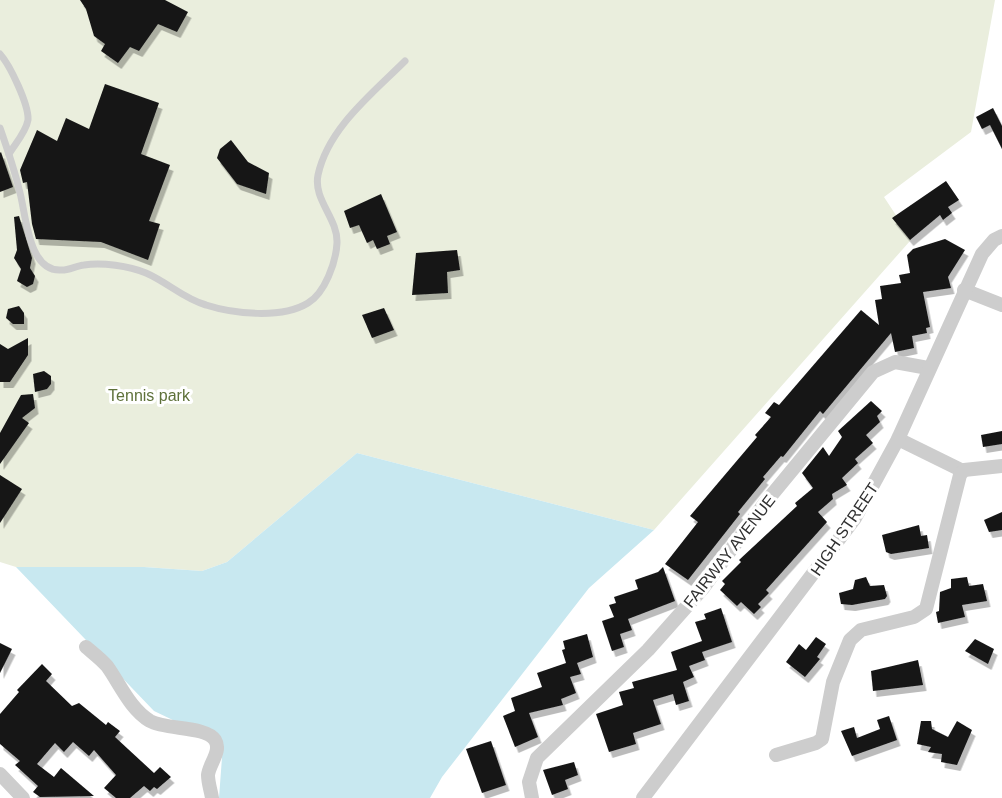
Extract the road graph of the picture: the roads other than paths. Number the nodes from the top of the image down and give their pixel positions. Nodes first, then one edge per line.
1 (0, 54) edge
2 (405, 61) dead end
3 (0, 128) edge
4 (9, 154) junction
5 (1002, 236) edge
6 (964, 290) junction
7 (1002, 305) edge
8 (928, 369) junction
9 (898, 439) junction
10 (1002, 466) edge
11 (963, 471) junction
12 (86, 647) dead end
13 (776, 755) dead end
14 (0, 774) edge
15 (23, 798) edge
16 (212, 798) edge
17 (532, 798) edge
18 (643, 798) edge

1 - 4 lane
2 - 4 lane
3 - 4 lane
5 - 6 street, HIGH STREET
6 - 7 street
6 - 8 street, HIGH STREET
8 - 9 street, HIGH STREET
8 - 17 street, FAIRWAY AVENUE
9 - 11 street
9 - 18 street, HIGH STREET
10 - 11 street
11 - 13 street
12 - 16 street
14 - 15 street

